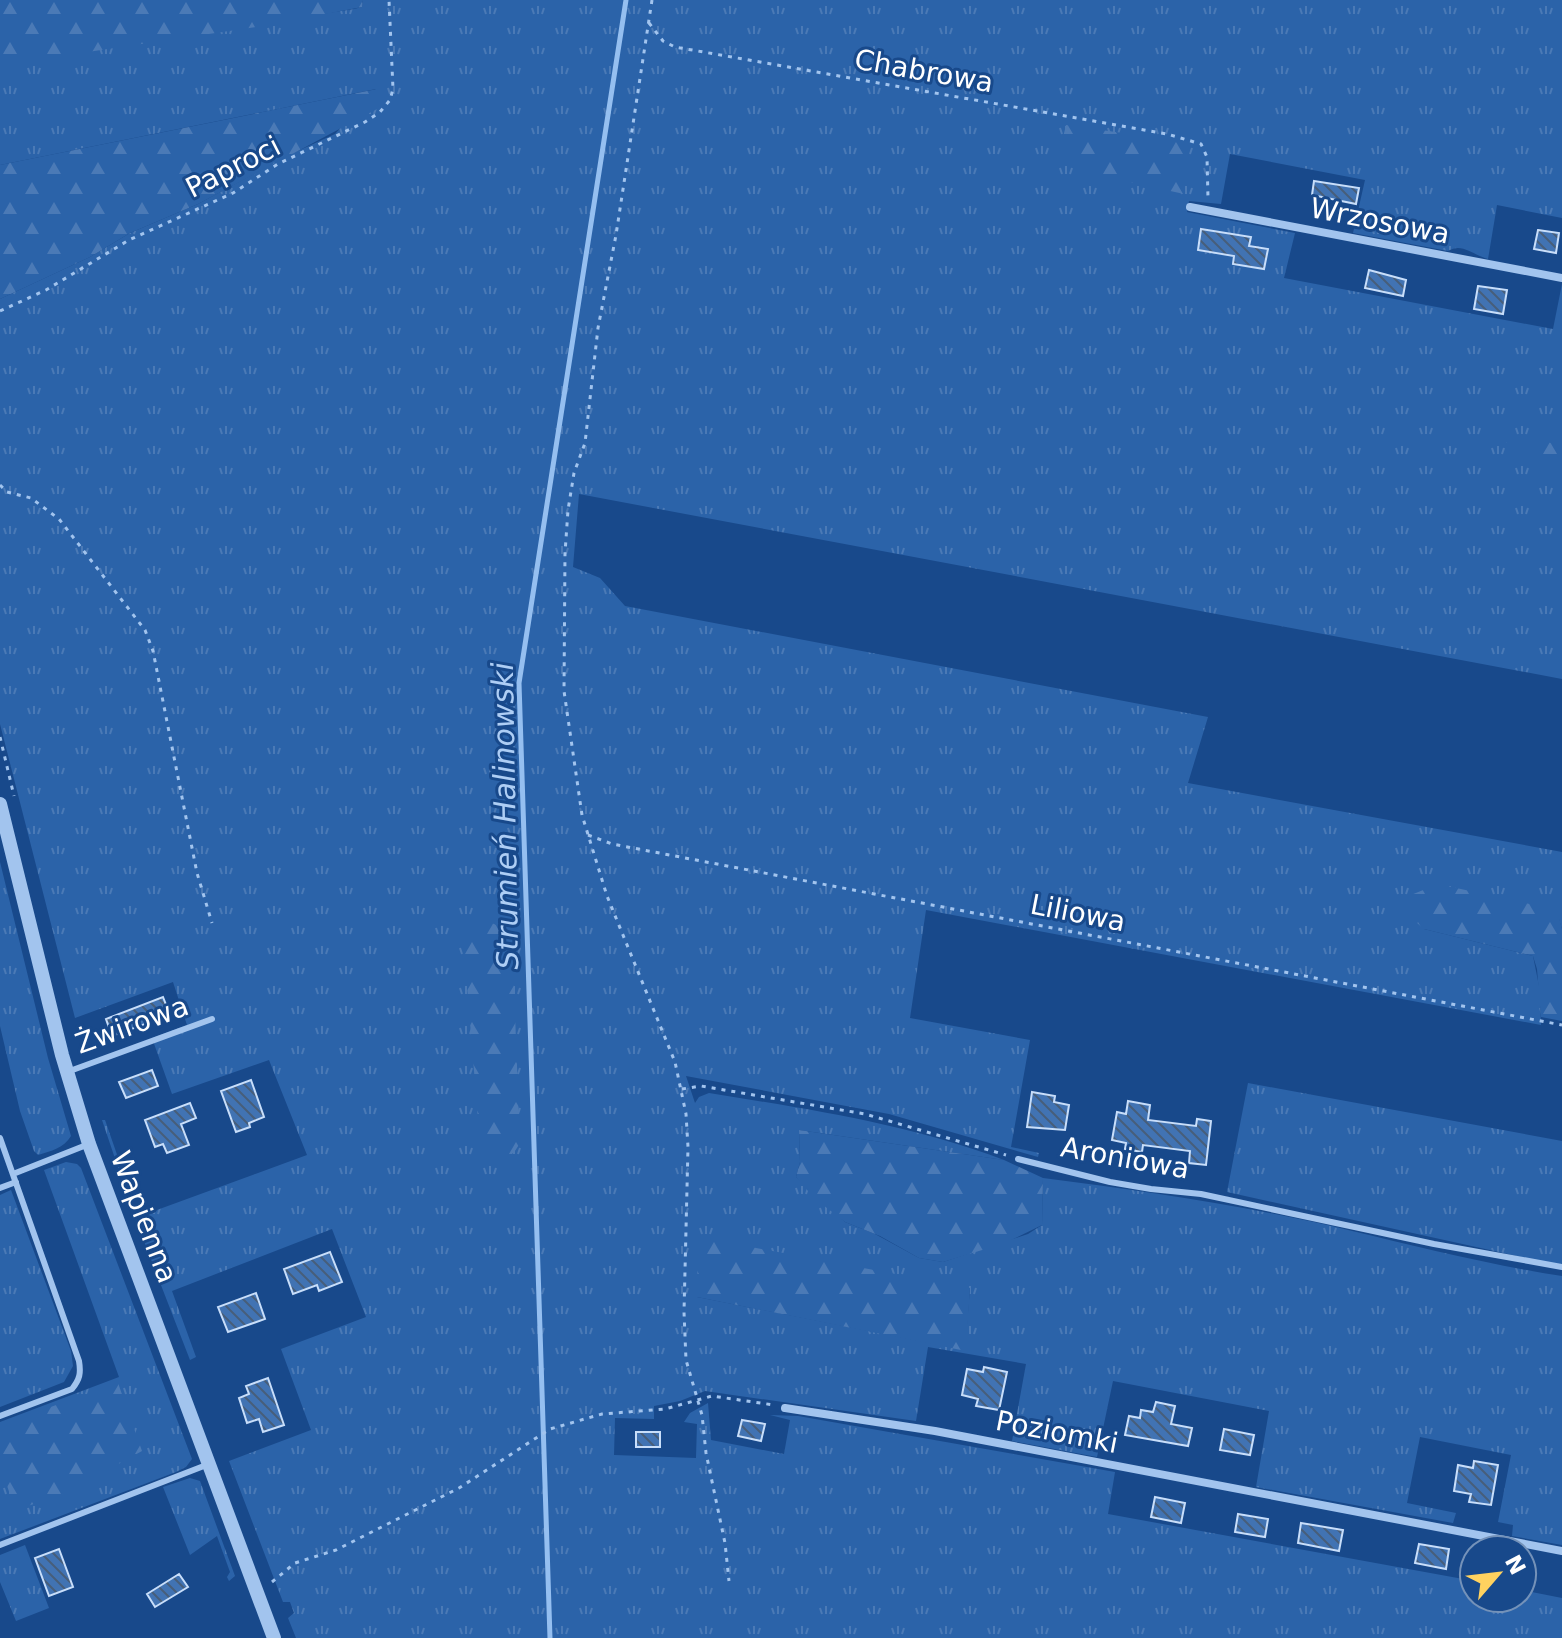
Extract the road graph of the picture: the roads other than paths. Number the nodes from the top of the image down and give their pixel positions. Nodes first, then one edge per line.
1 (1190, 207) dead end
2 (1562, 278) edge
3 (0, 804) edge
4 (212, 1019) dead end
5 (67, 1072) junction
6 (0, 1138) edge
7 (89, 1144) junction
8 (1018, 1159) road end
9 (13, 1174) junction
10 (16, 1182) junction
11 (0, 1188) edge
12 (1562, 1267) edge
13 (785, 1408) road end
14 (0, 1416) edge
15 (209, 1464) junction
16 (0, 1545) edge
17 (1562, 1551) edge
18 (274, 1638) edge

1 - 2 street, Wrzosowa
3 - 5 street, Wapienna
4 - 5 lane, Żwirowa
5 - 7 street, Wapienna
6 - 9 lane
7 - 9 lane
7 - 15 street, Wapienna
8 - 12 lane, Aroniowa
9 - 10 lane
10 - 11 lane
10 - 14 lane
13 - 17 street, Poziomki
15 - 16 lane
15 - 18 street, Wapienna

